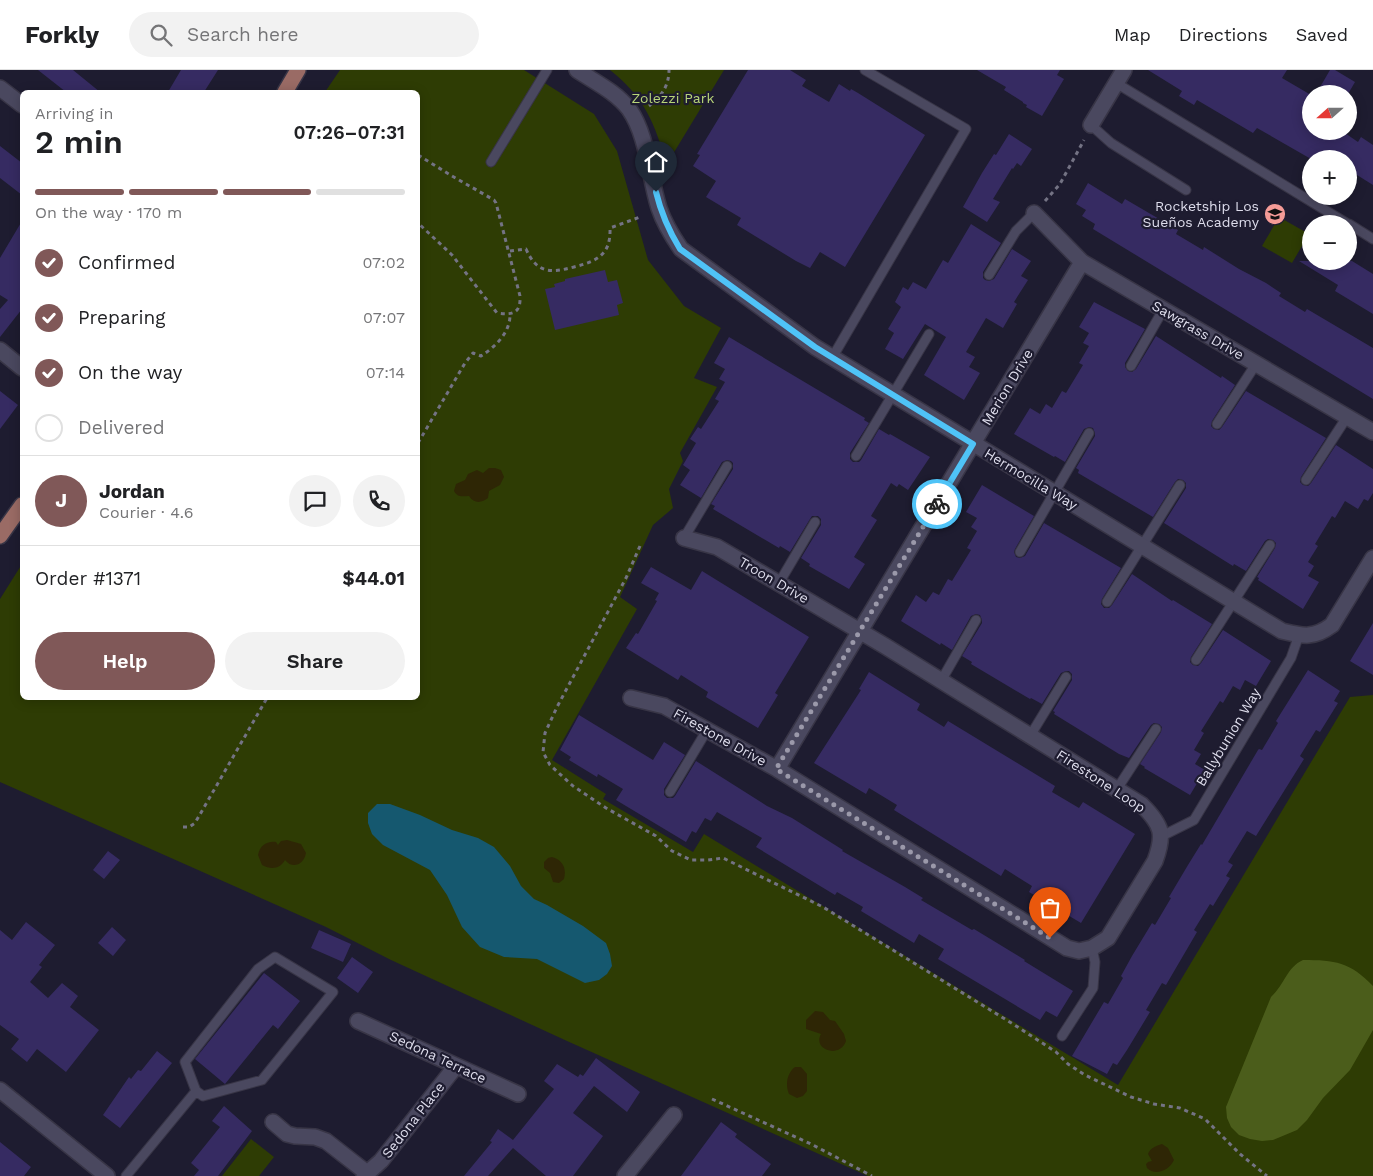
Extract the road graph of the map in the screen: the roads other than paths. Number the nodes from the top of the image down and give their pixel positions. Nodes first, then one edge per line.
1 (298, 70) edge
2 (547, 70) edge
3 (577, 70) edge
4 (865, 70) edge
5 (1120, 76) edge
6 (0, 88) edge
7 (286, 90) edge
8 (20, 103) edge
9 (1091, 125) joint
10 (491, 162) dead end
11 (1186, 190) dead end
12 (1034, 213) joint
13 (1334, 215) edge
14 (1357, 229) edge
15 (1373, 239) edge
16 (1082, 262) junction
17 (990, 275) dead end
18 (1163, 310) junction
19 (929, 334) dead end
20 (0, 350) edge
21 (832, 358) junction
22 (1256, 364) junction
23 (20, 366) edge
24 (1131, 366) dead end
25 (892, 395) junction
26 (1346, 417) junction
27 (1217, 424) dead end
28 (1373, 432) edge
29 (1089, 433) dead end
30 (973, 444) junction
31 (856, 456) dead end
32 (728, 466) dead end
33 (1306, 480) dead end
34 (1180, 485) dead end
35 (1054, 494) junction
36 (20, 508) edge
37 (815, 522) dead end
38 (0, 536) edge
39 (684, 538) joint
40 (1270, 545) dead end
41 (1142, 547) junction
42 (1020, 552) dead end
43 (1373, 558) edge
44 (779, 583) junction
45 (1107, 602) dead end
46 (1233, 602) junction
47 (976, 620) dead end
48 (860, 631) junction
49 (1299, 635) junction
50 (1196, 660) dead end
51 (1066, 677) dead end
52 (941, 681) junction
53 (631, 698) dead end
54 (1156, 729) dead end
55 (707, 730) junction
56 (1030, 736) junction
57 (776, 769) junction
58 (1117, 789) junction
59 (670, 792) dead end
60 (1162, 836) junction
61 (1092, 948) junction
62 (358, 1021) dead end
63 (1062, 1036) dead end
64 (456, 1066) junction
65 (0, 1090) edge
66 (196, 1091) junction
67 (518, 1094) dead end
68 (674, 1115) dead end
69 (273, 1122) dead end
70 (366, 1174) edge
71 (108, 1176) edge
72 (126, 1176) edge
73 (625, 1176) edge

1 - 7 main road
2 - 10 lane
3 - 21 street, Hermocilla Way
4 - 21 lane
5 - 9 street
5 - 13 lane
6 - 8 street
9 - 11 lane
12 - 16 street, Sawgrass Drive
12 - 17 lane
14 - 15 lane
16 - 18 street, Sawgrass Drive
16 - 30 street, Merion Drive
18 - 22 street, Sawgrass Drive
18 - 24 lane
19 - 25 lane
20 - 23 street
21 - 25 street, Hermocilla Way
22 - 26 street, Sawgrass Drive
22 - 27 lane
25 - 30 street, Hermocilla Way
25 - 31 lane
26 - 28 street, Sawgrass Drive
26 - 33 lane
29 - 35 lane
30 - 35 street, Hermocilla Way
30 - 48 street, Merion Drive
32 - 39 lane
34 - 41 lane
35 - 41 street, Hermocilla Way
35 - 42 lane
36 - 38 main road
37 - 44 lane
39 - 44 street, Troon Drive
40 - 46 lane
41 - 45 lane
41 - 46 street, Hermocilla Way
43 - 49 street, Hermocilla Way
44 - 48 street, Troon Drive
46 - 49 street, Hermocilla Way
46 - 50 lane
47 - 52 lane
48 - 52 street, Firestone Loop
48 - 57 street, Merion Drive
49 - 60 lane, Ballybunion Way
51 - 56 lane
52 - 56 street, Firestone Loop
53 - 55 street, Firestone Drive
54 - 58 lane
55 - 57 street, Firestone Drive
55 - 59 lane
56 - 58 street, Firestone Loop
57 - 61 street, Firestone Drive
58 - 60 street, Firestone Loop
60 - 61 street
61 - 63 lane
62 - 64 street, Sedona Terrace
64 - 67 street, Sedona Terrace
64 - 70 street, Sedona Place
65 - 71 street
66 - 66 lane
66 - 72 lane
68 - 73 street
69 - 70 street, Sedona Place

